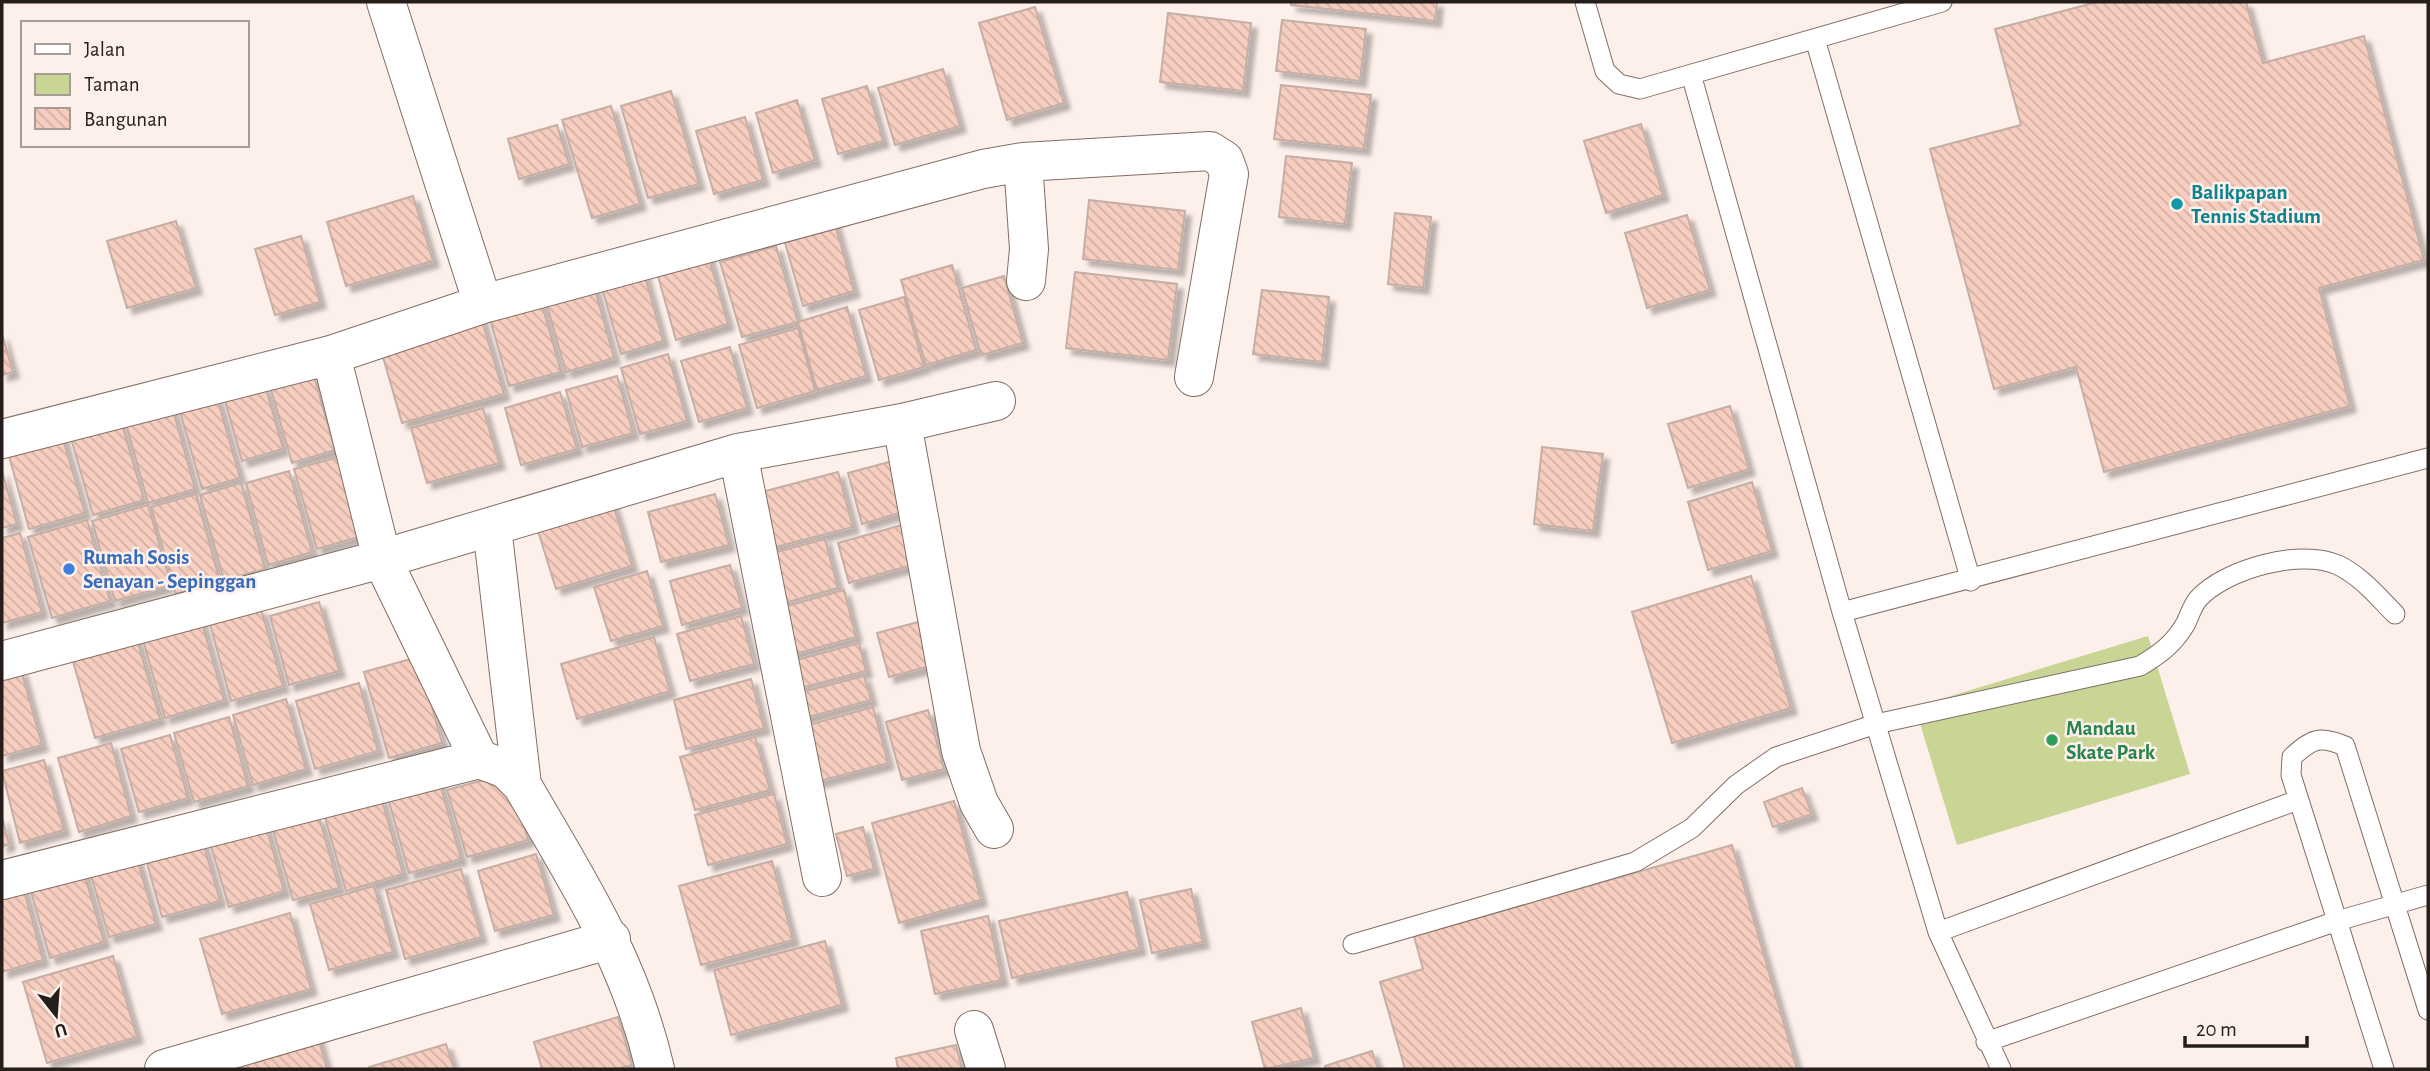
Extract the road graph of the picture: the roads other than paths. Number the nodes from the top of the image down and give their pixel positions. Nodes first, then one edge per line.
1 (386, 2) edge
2 (1585, 2) edge
3 (1942, 2) edge
4 (1815, 39) junction
5 (1691, 74) junction
6 (1023, 162) junction
7 (1026, 281) dead end
8 (483, 304) junction
9 (331, 355) junction
10 (1195, 377) dead end
11 (996, 401) dead end
12 (902, 423) junction
13 (2, 439) edge
14 (738, 453) junction
15 (2428, 458) edge
16 (492, 527) junction
17 (382, 559) junction
18 (1971, 580) junction
19 (1842, 612) junction
20 (2395, 614) dead end
21 (2, 661) edge
22 (1876, 724) junction
23 (479, 759) junction
24 (523, 785) junction
25 (2298, 800) junction
26 (994, 829) dead end
27 (822, 877) dead end
28 (2, 880) edge
29 (2428, 895) edge
30 (2396, 905) junction
31 (2337, 921) junction
32 (1938, 932) junction
33 (611, 939) junction
34 (1353, 944) dead end
35 (2428, 1010) edge
36 (974, 1030) dead end
37 (1986, 1042) junction
38 (164, 1069) edge
39 (655, 1069) edge
40 (986, 1069) edge
41 (2001, 1069) edge
42 (2384, 1069) edge

1 - 8 street
2 - 5 lane
3 - 4 lane
4 - 5 lane
4 - 18 lane
5 - 19 lane
6 - 7 street
6 - 8 street
6 - 10 street
8 - 9 street
9 - 13 street
9 - 17 street
11 - 12 street
12 - 14 street
12 - 26 street
14 - 16 street
14 - 27 street
15 - 18 lane
16 - 17 street
16 - 24 street
17 - 21 street
17 - 23 street
18 - 19 lane
19 - 22 lane
20 - 22 lane
22 - 32 lane
22 - 34 lane
23 - 24 street
23 - 28 street
24 - 33 street
25 - 30 lane
25 - 31 lane
25 - 32 lane
29 - 30 lane
30 - 31 lane
30 - 35 lane
31 - 37 lane
31 - 42 lane
32 - 37 lane
33 - 38 street
33 - 39 street
36 - 40 street
37 - 41 lane

